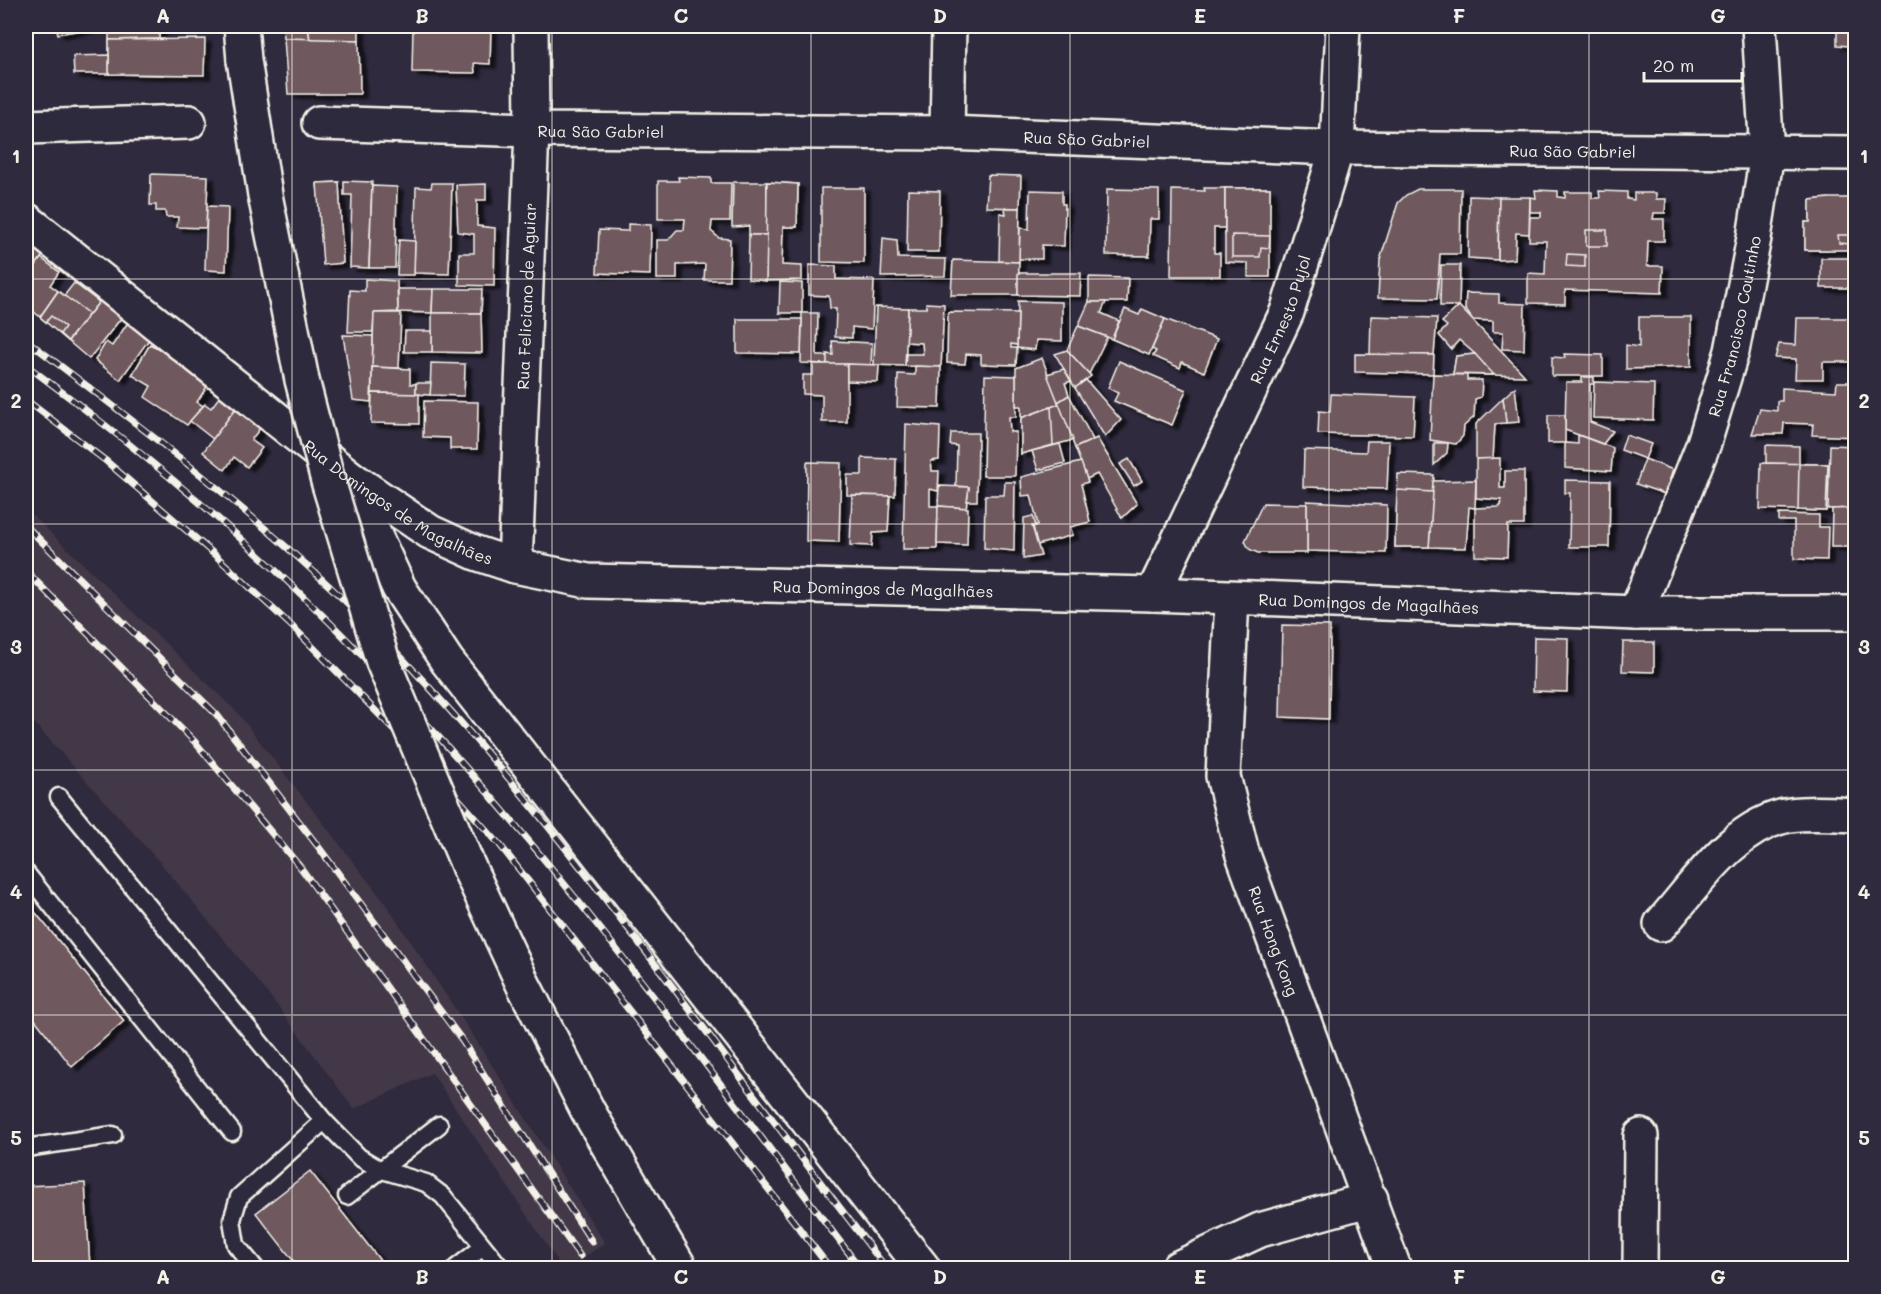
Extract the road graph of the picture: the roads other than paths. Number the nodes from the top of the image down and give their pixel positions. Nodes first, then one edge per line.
1 (242, 26) edge
2 (531, 26) edge
3 (949, 26) edge
4 (1343, 26) edge
5 (1759, 26) edge
6 (189, 122) dead end
7 (319, 123) dead end
8 (26, 127) edge
9 (532, 130) junction
10 (946, 133) junction
11 (1336, 148) junction
12 (1767, 153) junction
13 (1856, 153) edge
14 (26, 220) edge
15 (352, 479) junction
16 (515, 566) junction
17 (1153, 594) junction
18 (1232, 599) junction
19 (1636, 613) junction
20 (1856, 613) edge
21 (59, 797) dead end
22 (1856, 815) edge
23 (26, 873) edge
24 (1660, 924) dead end
25 (324, 1121) junction
26 (439, 1125) dead end
27 (232, 1132) dead end
28 (113, 1135) dead end
29 (1641, 1136) dead end
30 (26, 1148) edge
31 (379, 1169) junction
32 (347, 1196) dead end
33 (1371, 1199) junction
34 (483, 1247) junction
35 (255, 1269) edge
36 (456, 1269) edge
37 (501, 1269) edge
38 (680, 1269) edge
39 (923, 1269) edge
40 (1178, 1269) edge
41 (1394, 1269) edge
42 (1640, 1269) edge

1 - 38 street, bridge
2 - 9 street, Rua Feliciano de Aguiar
3 - 10 street
4 - 11 street, Rua Ernesto Pujol
5 - 12 street, Rua Francisco Coutinho
6 - 8 street
7 - 9 street, Rua São Gabriel
9 - 10 street, Rua São Gabriel
9 - 16 street, Rua Feliciano de Aguiar
10 - 11 street, Rua São Gabriel
11 - 12 street, Rua São Gabriel
11 - 17 street, Rua Ernesto Pujol
12 - 13 street, Rua São Gabriel
12 - 19 street, Rua Francisco Coutinho
14 - 15 street, Rua Domingos de Magalhães
15 - 16 street, Rua Domingos de Magalhães
15 - 39 street
16 - 17 street, Rua Domingos de Magalhães
17 - 18 street, Rua Domingos de Magalhães
18 - 19 street, Rua Domingos de Magalhães
18 - 33 street, Rua Hong Kong
19 - 20 street, Rua Domingos de Magalhães
21 - 25 lane
22 - 24 street
23 - 27 lane
25 - 31 lane
25 - 35 lane
26 - 31 lane
28 - 30 lane
29 - 42 street
31 - 32 lane
31 - 34 lane
33 - 40 street
33 - 41 street, Rua Hong Kong
34 - 36 lane
34 - 37 lane

